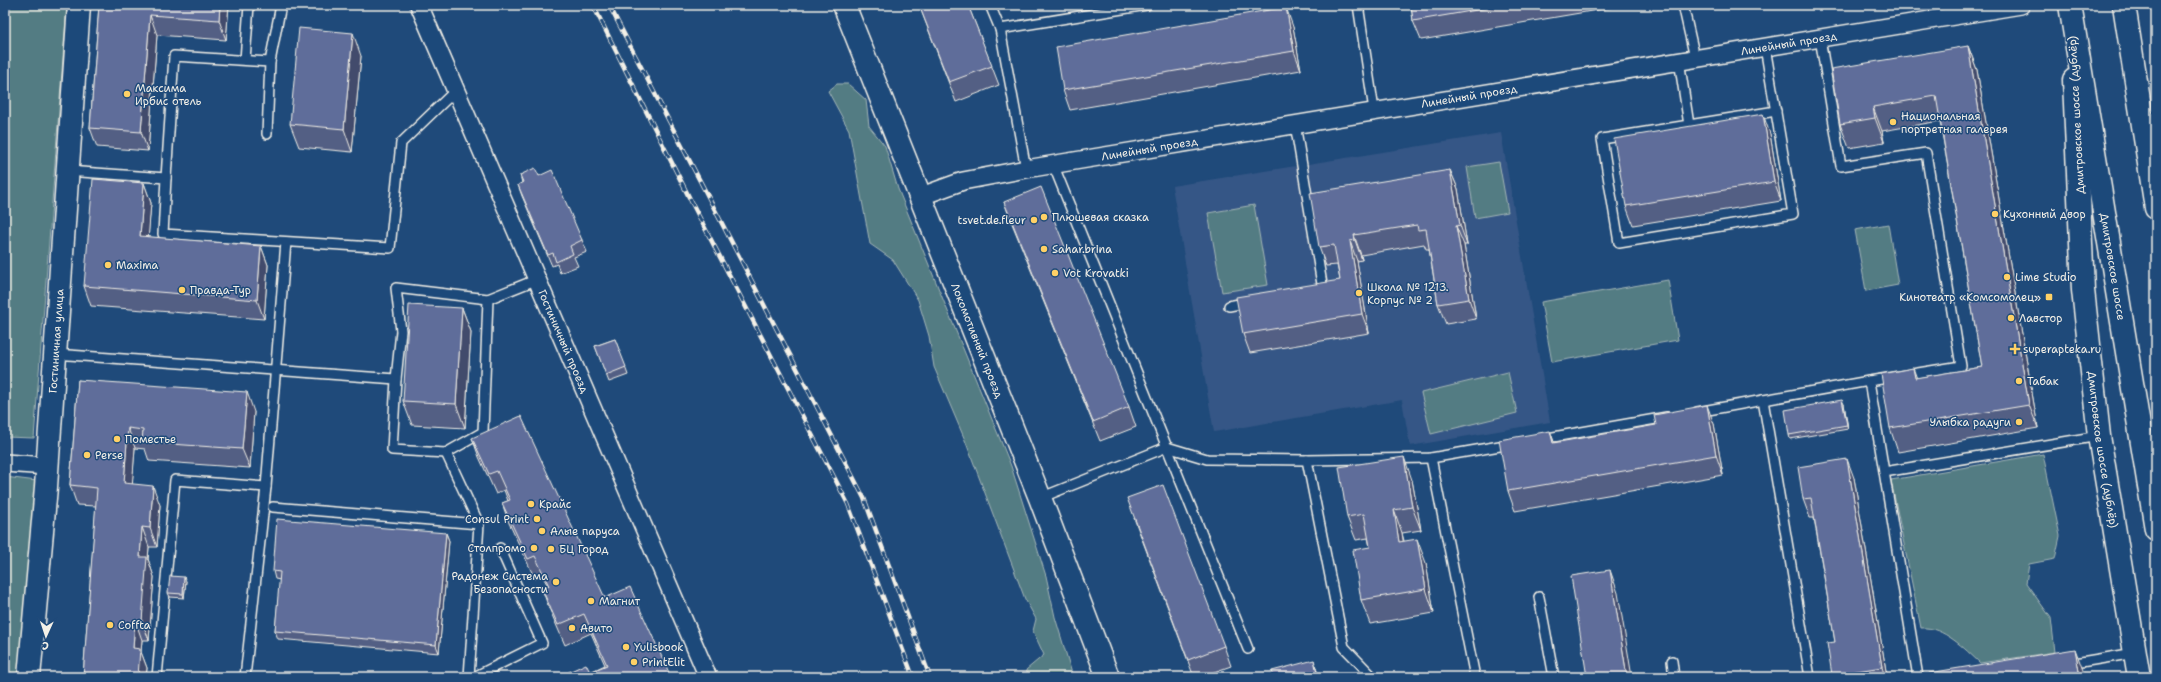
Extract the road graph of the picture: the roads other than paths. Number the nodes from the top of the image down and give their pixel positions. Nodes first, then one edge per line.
1 (79, 5) edge
2 (249, 5) edge
3 (281, 5) edge
4 (419, 5) edge
5 (844, 5) edge
6 (990, 5) edge
7 (1147, 5) edge
8 (1358, 5) edge
9 (1683, 5) edge
10 (2021, 5) edge
11 (2070, 5) edge
12 (2124, 5) edge
13 (1990, 8) edge
14 (1000, 29) junction
15 (1820, 38) junction
16 (1765, 47) junction
17 (1687, 59) junction
18 (244, 60) junction
19 (270, 62) junction
20 (2138, 88) junction
21 (455, 91) junction
22 (1374, 110) junction
23 (1776, 110) junction
24 (1295, 124) junction
25 (1689, 125) junction
26 (267, 134) dead end
27 (2156, 146) edge
28 (1053, 164) junction
29 (1026, 169) junction
30 (67, 171) junction
31 (166, 178) junction
32 (919, 197) junction
33 (2156, 208) edge
34 (286, 242) junction
35 (538, 279) junction
36 (1307, 293) edge
37 (488, 299) junction
38 (1260, 301) edge
39 (1229, 306) dead end
40 (55, 354) junction
41 (276, 370) junction
42 (396, 379) junction
43 (1869, 381) junction
44 (1763, 400) junction
45 (2099, 436) junction
46 (1167, 447) junction
47 (446, 453) junction
48 (1431, 458) junction
49 (1307, 460) junction
50 (5, 463) edge
51 (47, 466) junction
52 (1884, 472) junction
53 (266, 488) junction
54 (1040, 498) junction
55 (274, 508) dead end
56 (479, 524) junction
57 (2156, 529) edge
58 (500, 548) dead end
59 (1539, 597) dead end
60 (1248, 650) dead end
61 (2135, 653) junction
62 (1672, 662) dead end
63 (2057, 666) edge
64 (29, 677) edge
65 (157, 677) edge
66 (245, 677) edge
67 (469, 677) edge
68 (474, 677) edge
69 (708, 677) edge
70 (1108, 677) edge
71 (1373, 677) edge
72 (1475, 677) edge
73 (1554, 677) edge
74 (1674, 677) edge
75 (1810, 677) edge
76 (1918, 677) edge
77 (2139, 677) edge

1 - 30 main road, Гостиничная улица
2 - 18 lane
3 - 19 lane
4 - 21 street, Гостиничный проезд
5 - 32 main road, Локомотивный проезд
6 - 14 lane
7 - 14 lane
8 - 22 lane
9 - 17 lane
10 - 13 street, Линейный проезд
11 - 45 main road, Дмитровское шоссе (дублёр)
11 - 57 main road, Дмитровское шоссе
12 - 20 main road
13 - 15 street, Линейный проезд
14 - 29 lane
15 - 16 street, Линейный проезд
15 - 43 lane
16 - 17 street, Линейный проезд
16 - 23 lane
17 - 22 street, Линейный проезд
17 - 25 lane
18 - 19 lane
18 - 31 lane
19 - 26 lane
20 - 27 main road
20 - 33 main road
21 - 34 lane
21 - 35 street, Гостиничный проезд
22 - 24 street, Линейный проезд
23 - 25 lane
23 - 25 lane
24 - 28 street, Линейный проезд
24 - 36 lane
28 - 29 street, Линейный проезд
28 - 46 lane
29 - 32 street, Линейный проезд
30 - 31 lane
30 - 40 main road, Гостиничная улица
31 - 34 lane
32 - 54 main road, Локомотивный проезд
34 - 41 lane
35 - 37 lane
35 - 69 street, Гостиничный проезд
37 - 42 lane
37 - 47 lane
38 - 39 lane
40 - 41 lane
40 - 51 main road, Гостиничная улица
41 - 42 lane
41 - 53 lane
42 - 47 lane
43 - 44 lane
43 - 52 lane
44 - 48 lane
44 - 75 lane
45 - 52 lane
45 - 61 main road, Дмитровское шоссе (дублёр)
46 - 49 lane
46 - 54 lane
46 - 60 lane
47 - 56 lane
48 - 49 lane
48 - 72 lane
49 - 71 lane
50 - 51 street
51 - 64 main road, Гостиничная улица
52 - 76 lane
53 - 65 lane
53 - 66 lane
54 - 70 main road, Локомотивный проезд
55 - 56 lane
56 - 67 lane
58 - 68 lane
59 - 73 lane
61 - 63 lane
61 - 77 main road, Дмитровское шоссе (дублёр)
62 - 74 lane

